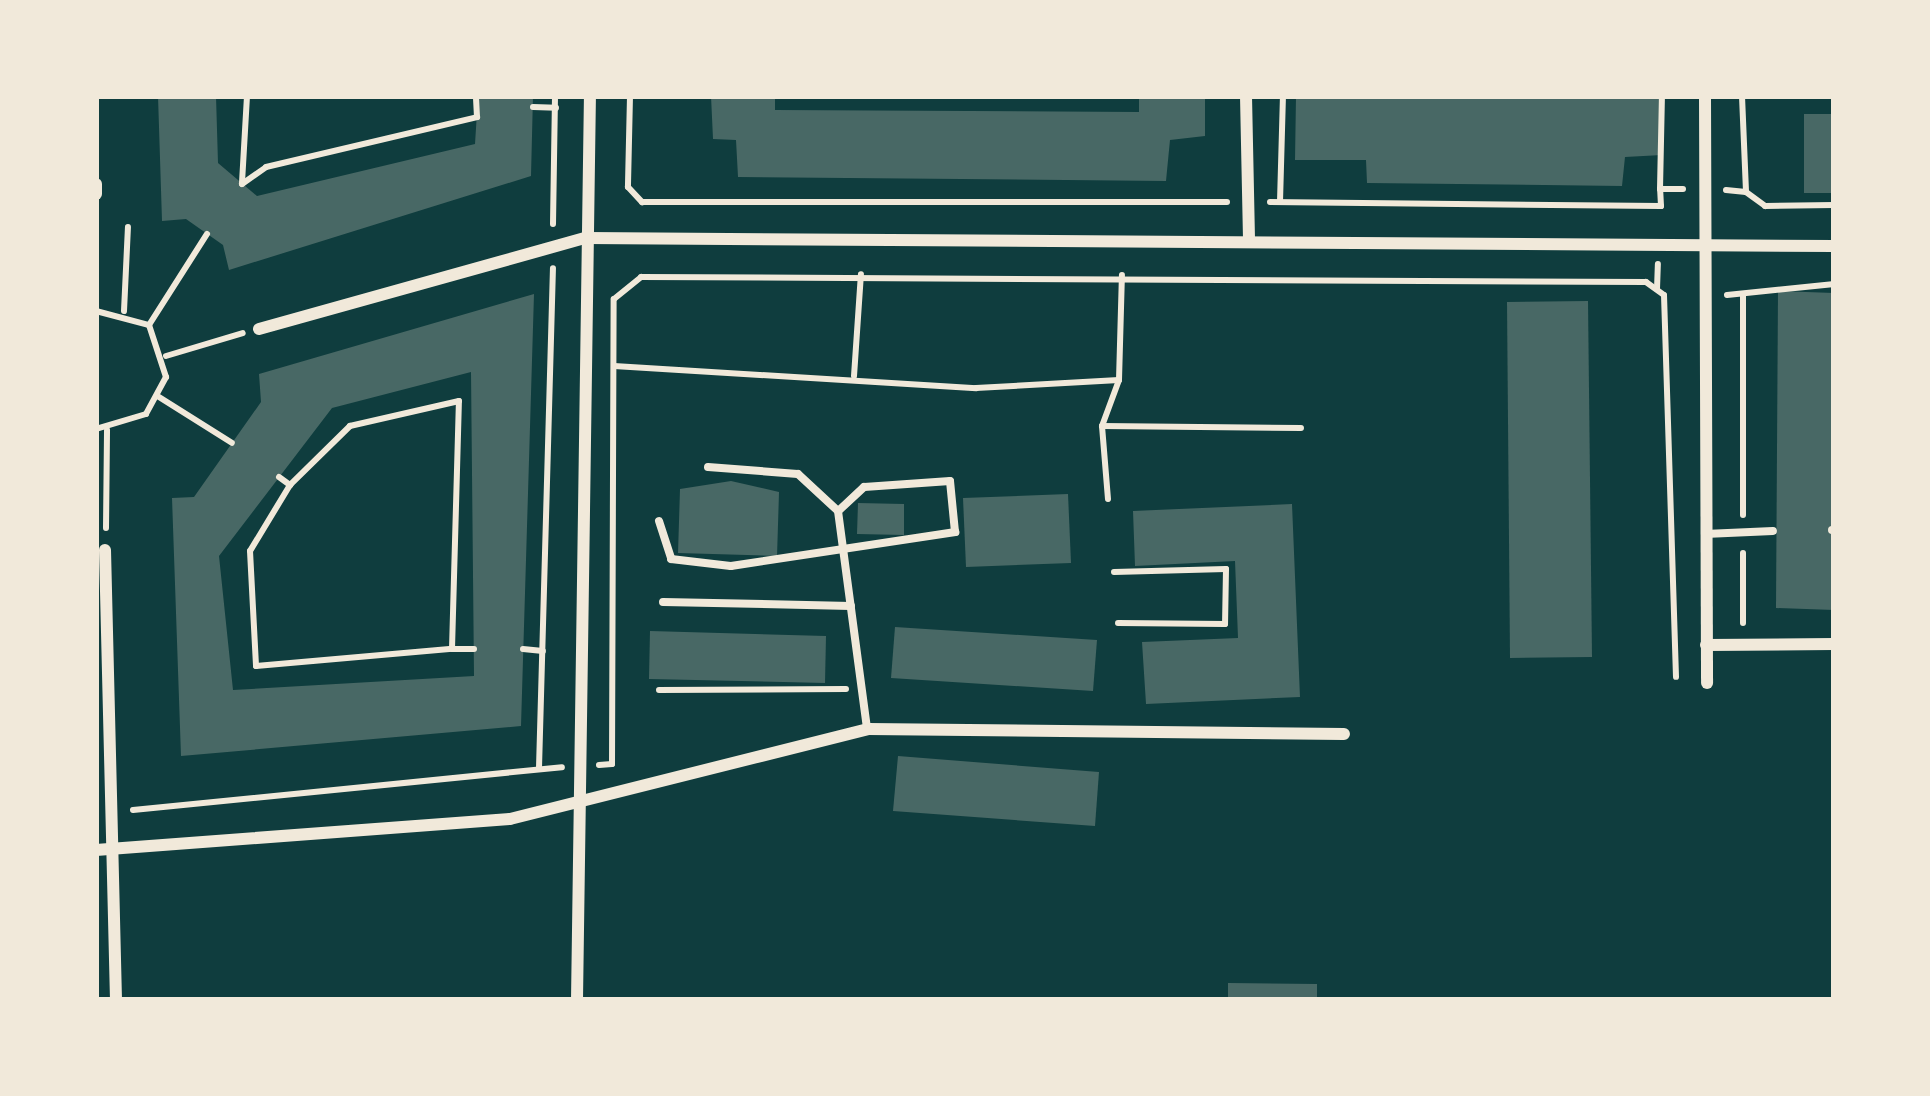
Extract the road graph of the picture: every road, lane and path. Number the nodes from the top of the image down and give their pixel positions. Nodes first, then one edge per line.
1 (248, 96) edge
2 (476, 96) edge
3 (555, 96) edge
4 (590, 96) edge
5 (1246, 96) edge
6 (1283, 96) edge
7 (1662, 96) edge
8 (1705, 96) edge
9 (1742, 96) edge
10 (627, 101) edge
11 (533, 107) dead end
12 (556, 108) junction
13 (96, 184) edge
14 (628, 187) junction
15 (608, 188) dead end
16 (1660, 189) junction
17 (1705, 189) junction
18 (1746, 192) junction
19 (96, 194) edge
20 (1248, 202) junction
21 (1280, 202) junction
22 (1834, 206) edge
23 (128, 227) dead end
24 (208, 234) dead end
25 (586, 238) junction
26 (1249, 240) junction
27 (1703, 244) junction
28 (1834, 246) edge
29 (552, 247) junction
30 (861, 274) dead end
31 (1122, 275) dead end
32 (1834, 284) edge
33 (1664, 295) dead end
34 (1702, 295) junction
35 (1743, 296) junction
36 (124, 310) junction
37 (96, 311) edge
38 (149, 325) junction
39 (259, 329) joint
40 (166, 356) junction
41 (614, 366) dead end
42 (854, 376) junction
43 (1119, 380) junction
44 (159, 397) junction
45 (1102, 426) junction
46 (1301, 428) dead end
47 (96, 429) edge
48 (107, 430) junction
49 (232, 443) dead end
50 (708, 467) dead end
51 (279, 477) dead end
52 (290, 485) junction
53 (1108, 499) dead end
54 (838, 511) junction
55 (659, 521) dead end
56 (1773, 531) dead end
57 (1743, 532) junction
58 (1704, 534) junction
59 (842, 544) junction
60 (105, 550) joint
61 (1114, 572) dead end
62 (663, 602) dead end
63 (850, 606) junction
64 (1118, 623) dead end
65 (1834, 644) edge
66 (1706, 645) junction
67 (1743, 645) junction
68 (452, 649) junction
69 (474, 650) dead end
70 (523, 650) dead end
71 (543, 651) junction
72 (1707, 683) dead end
73 (862, 689) junction
74 (659, 690) dead end
75 (868, 729) junction
76 (1344, 734) dead end
77 (539, 768) dead end
78 (580, 801) junction
79 (119, 848) junction
80 (96, 850) edge
81 (116, 1000) edge
82 (577, 1000) edge

1 - 2 path
3 - 12 path
4 - 25 street
5 - 20 street
6 - 21 path
7 - 16 path
8 - 17 street
9 - 18 path
10 - 14 path
11 - 12 path
12 - 29 path
13 - 19 street
14 - 15 path
14 - 20 path
16 - 17 path
16 - 21 path
17 - 18 path
17 - 27 street
18 - 22 path
20 - 21 path
20 - 26 street
23 - 36 path
24 - 38 path
25 - 26 street
25 - 29 street
25 - 78 street
26 - 27 street
27 - 28 street
27 - 34 street
29 - 39 street
29 - 71 path
30 - 42 path
31 - 43 path
32 - 35 path
33 - 34 path
34 - 35 path
34 - 58 street
35 - 57 path
36 - 37 path
36 - 38 path
38 - 40 path
39 - 40 path
40 - 44 path
41 - 42 path
42 - 43 path
43 - 45 path
44 - 48 path
44 - 49 path
45 - 46 path
45 - 53 path
47 - 48 path
48 - 60 path
50 - 54 lane
51 - 52 path
52 - 68 path
52 - 68 path
54 - 59 lane
54 - 59 lane
55 - 59 lane
56 - 57 lane
57 - 58 lane
57 - 67 path
58 - 66 street
59 - 63 lane
60 - 79 street
61 - 64 path
62 - 63 lane
63 - 73 lane
65 - 67 street
66 - 67 street
66 - 72 street
68 - 69 path
70 - 71 path
71 - 77 path
73 - 74 path
73 - 75 lane
75 - 76 street
75 - 78 street
78 - 79 street
78 - 82 street
79 - 80 street
79 - 81 street

